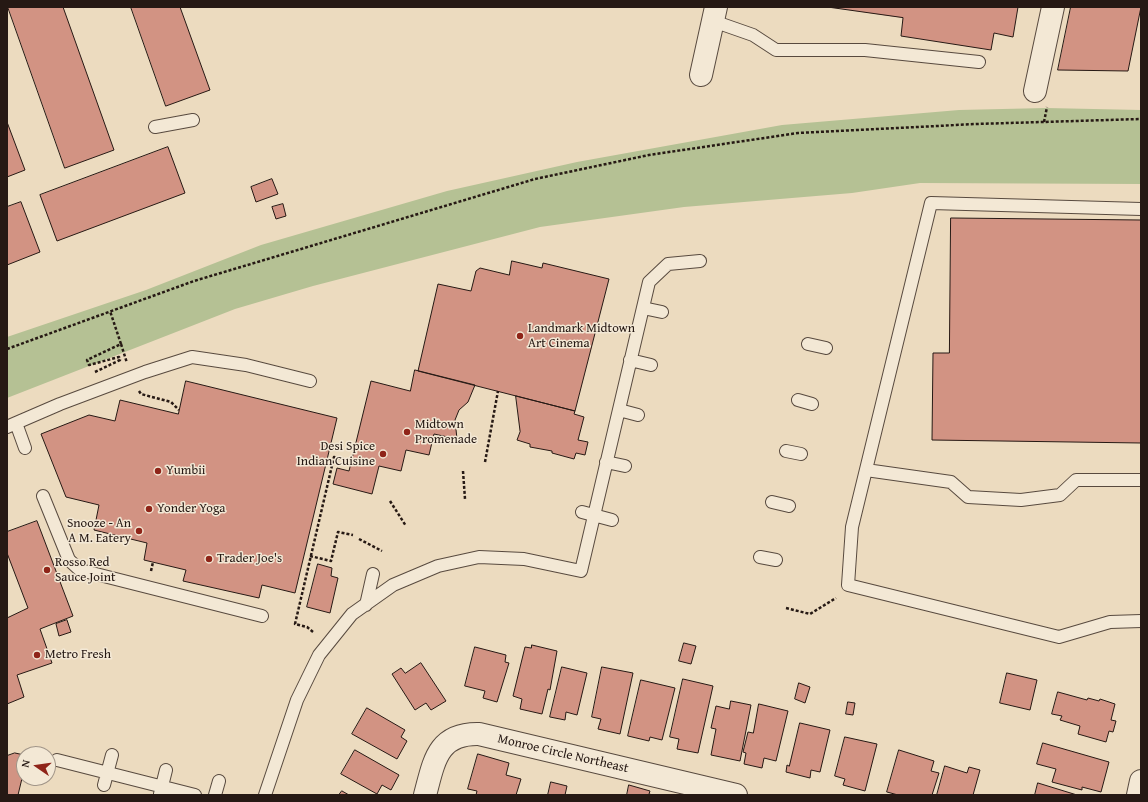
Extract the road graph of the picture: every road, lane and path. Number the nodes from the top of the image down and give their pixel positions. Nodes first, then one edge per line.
1 (1053, 7) edge
2 (715, 14) edge
3 (978, 62) dead end
4 (701, 75) dead end
5 (1041, 99) joint
6 (1141, 119) edge
7 (193, 120) dead end
8 (1044, 122) junction
9 (155, 127) dead end
10 (1141, 209) edge
11 (700, 261) dead end
12 (643, 308) junction
13 (110, 310) junction
14 (662, 312) dead end
15 (121, 344) junction
16 (808, 344) dead end
17 (826, 348) dead end
18 (7, 350) edge
19 (630, 360) junction
20 (651, 365) dead end
21 (121, 368) dead end
22 (130, 371) junction
23 (93, 377) dead end
24 (310, 381) dead end
25 (498, 392) dead end
26 (798, 400) dead end
27 (812, 404) dead end
28 (179, 410) dead end
29 (619, 410) junction
30 (638, 415) dead end
31 (11, 425) edge
32 (25, 448) dead end
33 (786, 450) dead end
34 (801, 454) dead end
35 (352, 461) dead end
36 (485, 462) dead end
37 (606, 462) junction
38 (625, 466) dead end
39 (866, 470) junction
40 (463, 471) dead end
41 (1141, 480) edge
42 (42, 496) dead end
43 (465, 499) dead end
44 (390, 502) dead end
45 (772, 502) dead end
46 (789, 506) dead end
47 (582, 512) dead end
48 (594, 515) junction
49 (612, 520) dead end
50 (406, 526) dead end
51 (353, 535) dead end
52 (359, 539) dead end
53 (382, 551) dead end
54 (310, 556) junction
55 (760, 557) dead end
56 (776, 560) dead end
57 (153, 562) dead end
58 (151, 571) dead end
59 (373, 574) dead end
60 (836, 598) dead end
61 (366, 605) junction
62 (786, 608) dead end
63 (262, 616) dead end
64 (1141, 621) edge
65 (313, 632) dead end
66 (112, 755) dead end
67 (57, 760) dead end
68 (166, 770) dead end
69 (105, 779) junction
70 (1141, 781) edge
71 (218, 782) dead end
72 (161, 791) edge
73 (723, 794) edge
74 (195, 795) edge
75 (215, 795) edge
76 (265, 795) edge
77 (425, 795) edge
78 (1138, 795) edge

1 - 5 street
2 - 3 lane
2 - 4 street
5 - 8 path
6 - 8 path
7 - 9 lane
8 - 13 path
10 - 39 lane
11 - 12 lane
12 - 14 lane
12 - 19 lane
13 - 15 path
13 - 18 path
15 - 22 path
15 - 23 path
16 - 17 lane
19 - 20 lane
19 - 29 lane
21 - 22 path
22 - 24 lane
22 - 28 path
22 - 31 lane
25 - 36 path
26 - 27 lane
29 - 30 lane
29 - 37 lane
31 - 32 lane
33 - 34 lane
35 - 54 path
37 - 38 lane
37 - 48 lane
39 - 41 lane
39 - 64 lane
40 - 43 path
42 - 63 lane
44 - 50 path
45 - 46 lane
47 - 48 lane
48 - 49 lane
48 - 61 lane
51 - 54 path
52 - 53 path
54 - 65 path
55 - 56 lane
57 - 58 path
59 - 61 lane
60 - 62 path
61 - 76 lane
66 - 69 lane
67 - 69 lane
68 - 72 lane
69 - 72 lane
70 - 78 street
71 - 75 lane
72 - 74 lane
73 - 77 street, Monroe Circle Northeast

